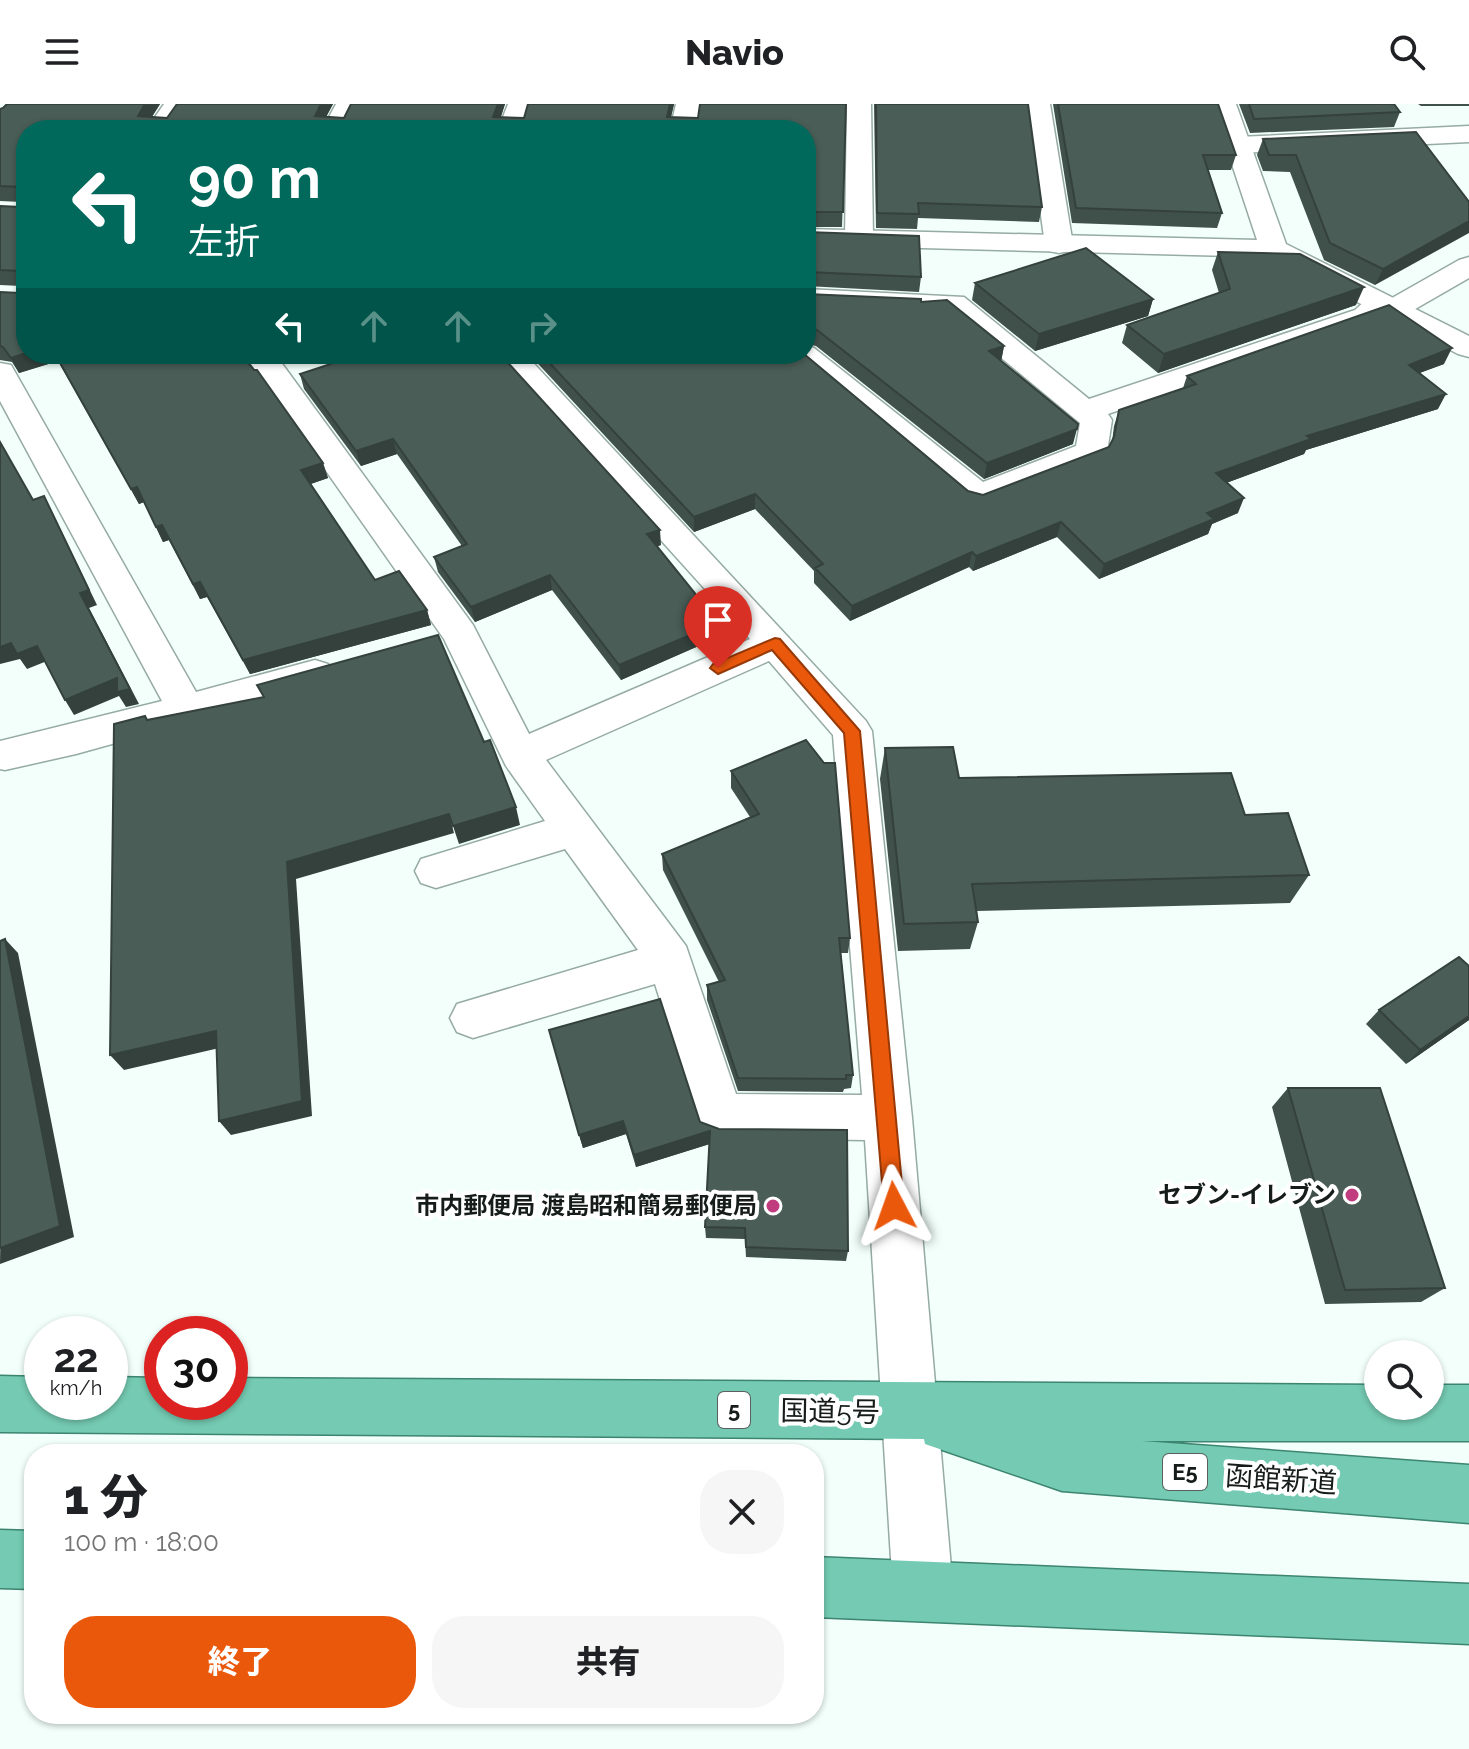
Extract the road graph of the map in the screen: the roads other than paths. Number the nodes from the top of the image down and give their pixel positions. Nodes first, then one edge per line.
1 (859, 104) edge
2 (1038, 104) edge
3 (1224, 104) edge
4 (1453, 128) edge
5 (1238, 145) junction
6 (816, 237) edge
7 (859, 238) junction
8 (1059, 245) junction
9 (1275, 249) junction
10 (1469, 266) edge
11 (816, 298) edge
12 (1387, 306) junction
13 (1469, 348) edge
14 (266, 364) edge
15 (517, 364) edge
16 (815, 364) edge
17 (0, 372) edge
18 (1084, 411) junction
19 (775, 643) junction
20 (354, 663) edge
21 (186, 709) junction
22 (5, 755) dead end
23 (520, 755) junction
24 (572, 830) junction
25 (436, 871) dead end
26 (670, 960) junction
27 (473, 1018) dead end
28 (888, 1118) junction
29 (0, 1404) edge
30 (909, 1412) junction
31 (1469, 1413) edge
32 (1469, 1494) edge
33 (0, 1559) edge
34 (24, 1560) edge
35 (824, 1587) edge
36 (923, 1591) junction
37 (1469, 1614) edge

1 - 7 street
2 - 8 street
3 - 5 street
4 - 5 street
5 - 9 street
6 - 7 street
7 - 8 street
8 - 9 street
9 - 12 street
10 - 12 street
11 - 18 street
12 - 13 street
12 - 18 street
14 - 23 street
15 - 19 street
16 - 18 street
17 - 21 street
19 - 23 street
19 - 28 street
20 - 21 street
21 - 22 street
23 - 24 street
24 - 25 street
24 - 26 street
26 - 27 street
26 - 28 street
28 - 30 street
29 - 30 highway, 国道5号 / 5
30 - 31 highway, 国道5号 / 5
30 - 32 highway, 函館新道 / E5
30 - 36 street
33 - 34 highway
35 - 36 highway
36 - 37 highway

